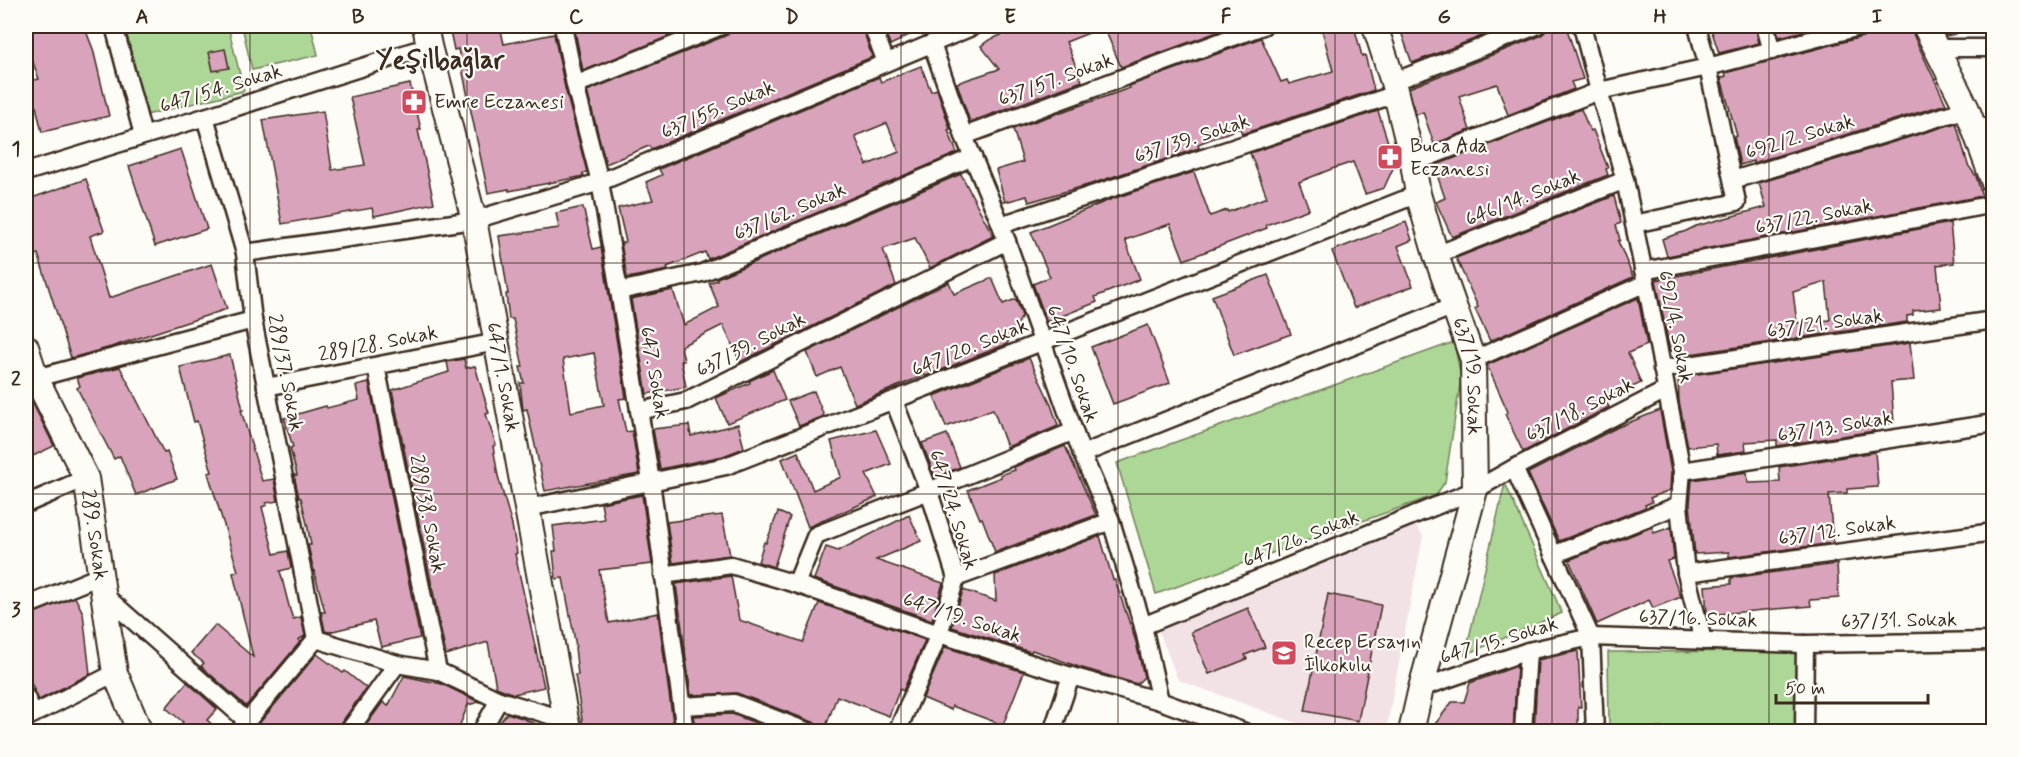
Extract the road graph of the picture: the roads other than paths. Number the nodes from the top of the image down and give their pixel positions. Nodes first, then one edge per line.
1 (114, 26) edge
2 (563, 26) edge
3 (721, 26) edge
4 (872, 26) edge
5 (974, 26) edge
6 (1263, 26) edge
7 (1374, 26) edge
8 (1536, 26) edge
9 (1582, 26) edge
10 (1697, 26) edge
11 (1765, 26) edge
12 (1863, 26) edge
13 (1925, 26) edge
14 (427, 36) edge
15 (932, 44) junction
16 (1935, 48) junction
17 (1994, 48) edge
18 (1772, 51) junction
19 (886, 62) junction
20 (1708, 67) junction
21 (575, 85) junction
22 (1395, 88) junction
23 (1599, 91) junction
24 (205, 117) junction
25 (1978, 121) edge
26 (143, 135) junction
27 (964, 136) junction
28 (974, 157) junction
29 (1413, 163) junction
30 (26, 172) edge
31 (1625, 180) junction
32 (1733, 180) junction
33 (600, 182) junction
34 (1994, 183) edge
35 (1418, 194) junction
36 (1994, 204) edge
37 (474, 220) junction
38 (1634, 224) junction
39 (1004, 233) junction
40 (245, 252) junction
41 (1436, 255) junction
42 (1645, 277) junction
43 (619, 291) junction
44 (1454, 306) junction
45 (253, 320) junction
46 (1994, 320) edge
47 (1042, 341) junction
48 (497, 342) junction
49 (26, 347) edge
50 (1473, 360) junction
51 (376, 366) junction
52 (1662, 369) junction
53 (31, 381) edge
54 (266, 387) junction
55 (1666, 390) junction
56 (894, 401) junction
57 (639, 411) junction
58 (1994, 423) edge
59 (1074, 431) junction
60 (1082, 454) junction
61 (1514, 468) junction
62 (1682, 471) junction
63 (86, 478) junction
64 (651, 481) junction
65 (1475, 490) junction
66 (929, 491) junction
67 (26, 504) edge
68 (1678, 505) junction
69 (528, 508) junction
70 (1111, 521) junction
71 (1994, 532) edge
72 (1553, 555) junction
73 (1686, 573) junction
74 (663, 575) junction
75 (957, 578) junction
76 (795, 584) junction
77 (102, 585) junction
78 (26, 606) edge
79 (1143, 626) junction
80 (939, 634) junction
81 (1591, 637) junction
82 (316, 639) junction
83 (1703, 641) junction
84 (1994, 641) edge
85 (1805, 644) junction
86 (1528, 651) junction
87 (397, 664) junction
88 (438, 671) junction
89 (116, 673) junction
90 (1071, 676) junction
91 (1420, 688) junction
92 (26, 697) edge
93 (499, 700) junction
94 (1160, 701) junction
95 (682, 706) junction
96 (29, 716) edge
97 (242, 726) edge
98 (568, 726) edge
99 (140, 732) edge
100 (348, 732) edge
101 (480, 732) edge
102 (685, 732) edge
103 (808, 732) edge
104 (897, 732) edge
105 (1052, 732) edge
106 (1245, 732) edge
107 (1411, 732) edge
108 (1523, 732) edge
109 (1595, 732) edge
110 (1804, 732) edge

1 - 26 street
2 - 21 street, 647. Sokak
3 - 21 street
4 - 19 street
5 - 15 street, 637/55. Sokak
6 - 27 street, 637/57. Sokak
7 - 22 street, 637/19. Sokak
8 - 22 street, 637/39. Sokak
9 - 23 street, 692/4. Sokak
10 - 20 street
11 - 18 street
12 - 18 street
13 - 16 street
14 - 24 street, 647/54. Sokak
14 - 37 street, 647/1. Sokak
15 - 19 street, 637/55. Sokak
15 - 27 street, 647/10. Sokak
16 - 17 street
16 - 25 street
18 - 20 street
19 - 33 street, 637/55. Sokak
20 - 23 street
20 - 32 street
21 - 33 street, 647. Sokak
22 - 29 street, 637/19. Sokak
22 - 39 street, 637/39. Sokak
23 - 29 street
23 - 31 street, 692/4. Sokak
24 - 26 street, 647/54. Sokak
24 - 40 street, 289/37. Sokak
25 - 32 street, 692/2. Sokak
25 - 34 street
26 - 30 street, 647/54. Sokak
27 - 28 street, 647/10. Sokak
28 - 39 street, 647/10. Sokak
28 - 43 street, 637/62. Sokak
29 - 35 street, 637/19. Sokak
31 - 38 street, 692/4. Sokak
31 - 41 street, 646/14. Sokak
32 - 38 street, 692/2. Sokak
33 - 37 street, 637/55. Sokak
33 - 43 street, 647. Sokak
35 - 41 street, 637/19. Sokak
35 - 47 street, 647/20. Sokak
36 - 42 street, 637/22. Sokak
37 - 40 street, 637/55. Sokak
37 - 48 street, 647/1. Sokak
38 - 42 street, 692/4. Sokak
39 - 47 street, 647/10. Sokak
39 - 57 street, 637/39. Sokak
40 - 45 street, 289/37. Sokak
41 - 44 street, 637/19. Sokak
42 - 50 street, 637/22. Sokak
42 - 52 street, 692/4. Sokak
43 - 57 street, 647. Sokak
44 - 50 street, 637/19. Sokak
44 - 60 street
45 - 53 street
45 - 54 street, 289/37. Sokak
46 - 52 street, 637/21. Sokak
47 - 56 street, 647/20. Sokak
47 - 59 street, 647/10. Sokak
48 - 51 street, 289/28. Sokak
48 - 69 street, 647/1. Sokak
49 - 53 street, 289. Sokak
50 - 65 street, 637/19. Sokak
51 - 54 street, 289/28. Sokak
51 - 88 street, 289/38. Sokak
52 - 55 street, 692/4. Sokak
53 - 63 street, 289. Sokak
54 - 82 street, 289/37. Sokak
55 - 61 street, 637/18. Sokak
55 - 62 street, 692/4. Sokak
56 - 64 street, 647/20. Sokak
56 - 66 street, 647/24. Sokak
57 - 64 street, 647. Sokak
58 - 62 street, 637/13. Sokak
59 - 60 street, 647/10. Sokak
59 - 66 street
60 - 70 street, 647/10. Sokak
61 - 65 street, 637/18. Sokak
61 - 72 street
62 - 68 street, 692/4. Sokak
63 - 67 street
63 - 77 street, 289. Sokak
64 - 69 street, 647/20. Sokak
64 - 74 street, 647. Sokak
65 - 79 street, 647/26. Sokak
65 - 91 street, 637/19. Sokak
66 - 75 street, 647/24. Sokak
66 - 76 street
68 - 72 street
68 - 73 street, 692/4. Sokak
69 - 98 street, 647/1. Sokak
70 - 75 street
70 - 79 street, 647/10. Sokak
71 - 73 street, 637/12. Sokak
72 - 81 street
73 - 83 street, 692/4. Sokak
74 - 76 street, 647/19. Sokak
74 - 95 street, 647. Sokak
75 - 80 street, 647/24. Sokak
76 - 80 street, 647/19. Sokak
77 - 78 street
77 - 89 street, 289. Sokak
77 - 97 street
79 - 94 street, 647/10. Sokak
80 - 90 street, 647/19. Sokak
80 - 104 street, 647/24. Sokak
81 - 83 street, 637/16. Sokak
81 - 86 street, 647/15. Sokak
81 - 109 street
82 - 87 street
82 - 97 street
83 - 85 street, 637/16. Sokak
84 - 85 street, 637/31. Sokak
85 - 110 street
86 - 91 street, 647/15. Sokak
86 - 108 street
87 - 88 street
87 - 100 street
88 - 93 street
89 - 96 street
89 - 99 street, 289. Sokak
90 - 94 street, 647/19. Sokak
90 - 105 street
91 - 107 street, 637/19. Sokak
92 - 96 street
93 - 98 street
93 - 101 street
94 - 106 street, 647/19. Sokak
95 - 102 street, 647. Sokak
95 - 103 street

